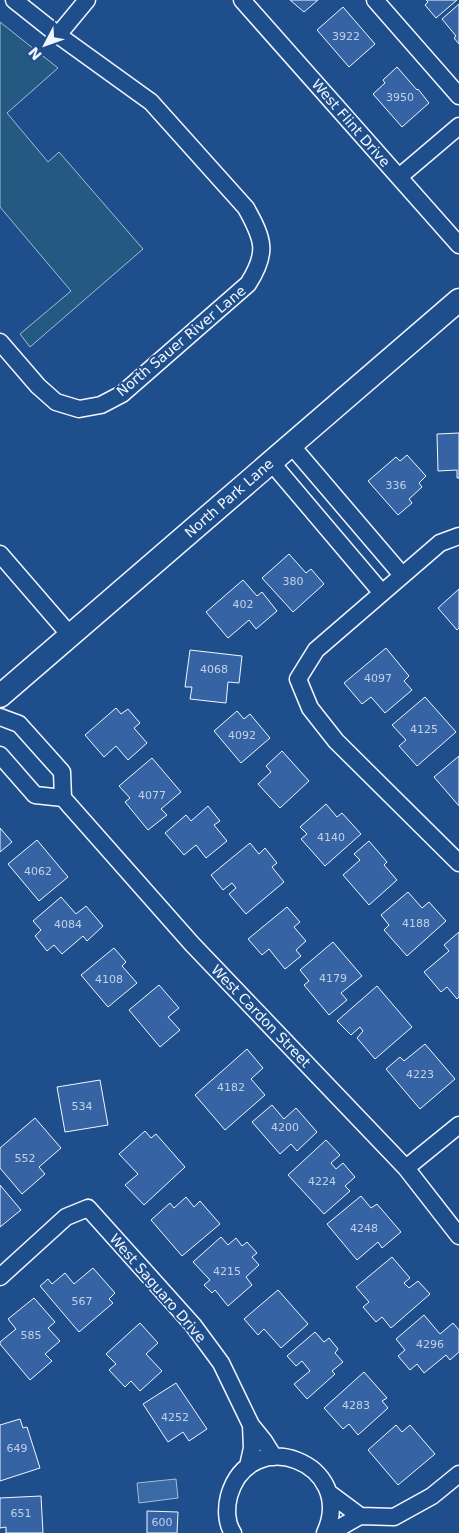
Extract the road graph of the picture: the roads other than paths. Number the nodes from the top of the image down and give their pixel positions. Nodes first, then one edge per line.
1 (14, 0) edge
2 (87, 0) edge
3 (242, 0) edge
4 (375, 0) edge
5 (58, 35) junction
6 (459, 96) edge
7 (459, 126) edge
8 (399, 177) junction
9 (459, 245) edge
10 (459, 300) edge
11 (0, 342) edge
12 (291, 445) junction
13 (271, 462) junction
14 (459, 536) edge
15 (0, 554) edge
16 (402, 575) junction
17 (382, 593) junction
18 (70, 635) junction
19 (0, 696) edge
20 (0, 717) edge
21 (0, 754) edge
22 (63, 798) junction
23 (459, 863) edge
24 (459, 1125) edge
25 (406, 1168) junction
26 (459, 1236) edge
27 (0, 1277) edge
28 (250, 1425) junction
29 (274, 1457) junction
30 (248, 1466) junction
31 (459, 1474) edge
32 (329, 1493) junction
33 (360, 1516) junction
34 (233, 1533) edge
35 (325, 1533) edge
36 (330, 1533) edge

1 - 5 street
2 - 5 street
3 - 8 street, West Flint Drive
4 - 6 street
5 - 11 street, North Sauer River Lane
7 - 8 street
8 - 9 street, West Flint Drive
10 - 12 street, North Park Lane
12 - 13 street, North Park Lane
12 - 16 street
13 - 17 street
13 - 18 street, North Park Lane
14 - 16 street
15 - 18 street
16 - 17 street
17 - 23 street
18 - 19 street, North Park Lane
20 - 22 street
21 - 22 street
22 - 25 street, West Cardon Street
24 - 25 street
25 - 26 street, West Cardon Street
27 - 28 street, West Saguaro Drive
28 - 29 street, West Saguaro Drive
28 - 30 street, West Saguaro Drive
29 - 30 street
29 - 32 street
30 - 34 street
31 - 33 street
32 - 33 street
32 - 35 street
33 - 36 street

